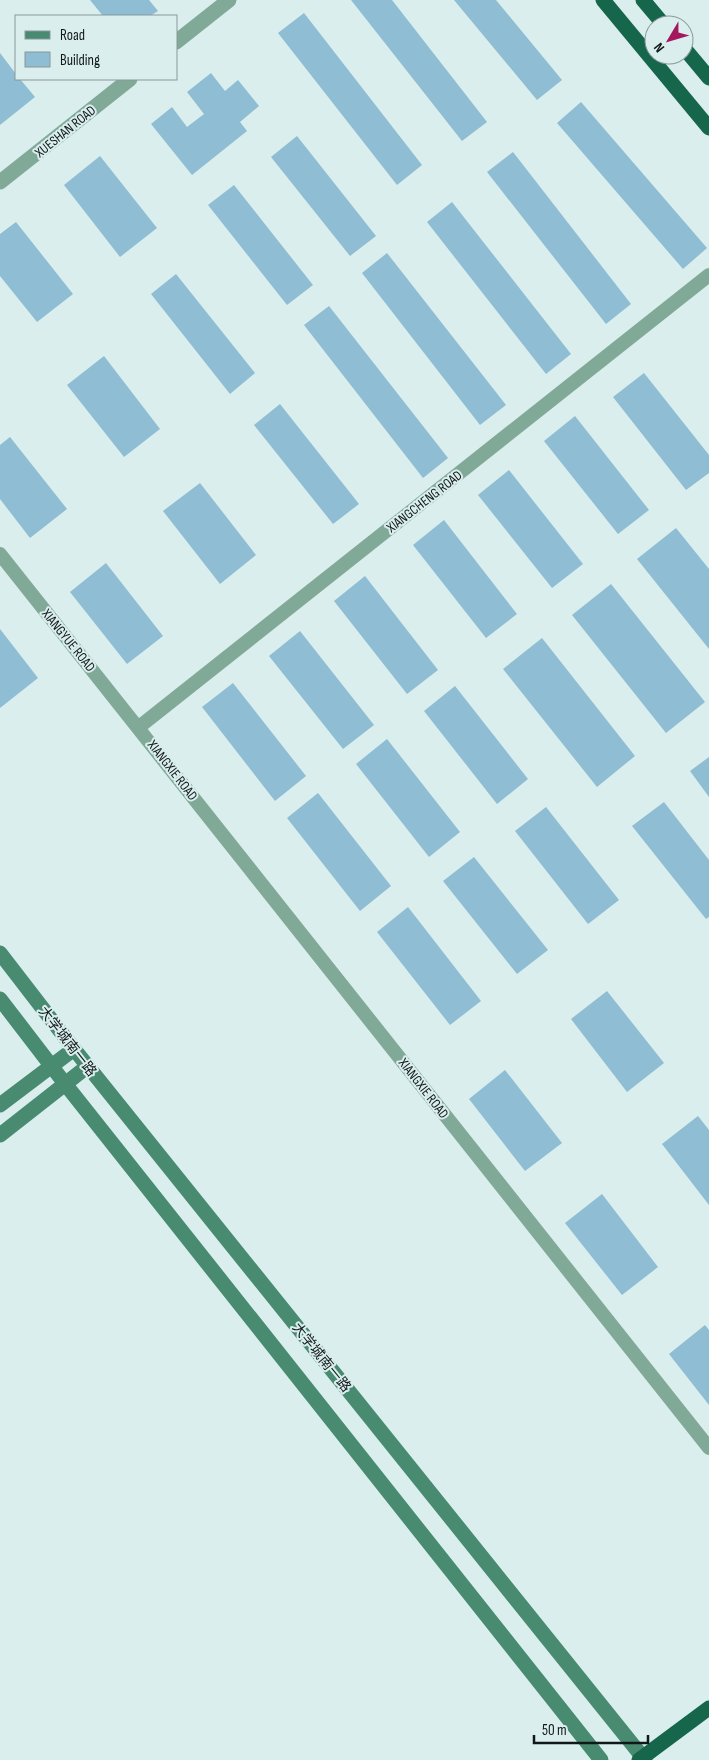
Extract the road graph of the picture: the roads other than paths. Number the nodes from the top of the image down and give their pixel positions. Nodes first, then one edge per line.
1 (229, 0) edge
2 (603, 0) edge
3 (643, 0) edge
4 (656, 15) edge
5 (178, 40) edge
6 (694, 59) edge
7 (708, 75) edge
8 (129, 80) edge
9 (709, 128) edge
10 (0, 182) edge
11 (709, 275) edge
12 (0, 554) edge
13 (139, 727) junction
14 (0, 953) edge
15 (0, 998) edge
16 (74, 1049) junction
17 (51, 1066) junction
18 (88, 1066) junction
19 (66, 1085) junction
20 (0, 1105) edge
21 (0, 1135) edge
22 (709, 1448) edge
23 (709, 1708) edge
24 (642, 1759) edge
25 (601, 1760) edge

1 - 5 street
2 - 9 highway
3 - 4 highway
6 - 7 highway
8 - 10 street, XUESHAN ROAD
11 - 13 street, XIANGCHENG ROAD
12 - 13 street, XIANGYUE ROAD
13 - 22 street, XIANGXIE ROAD
14 - 16 main road, 大学城南一路
15 - 17 main road, 大学城南一路
16 - 17 main road
16 - 18 main road, 大学城南一路
17 - 19 main road, 大学城南一路
17 - 20 main road
18 - 19 main road
18 - 24 main road, 大学城南一路
19 - 21 main road
19 - 25 main road, 大学城南一路
23 - 24 highway

